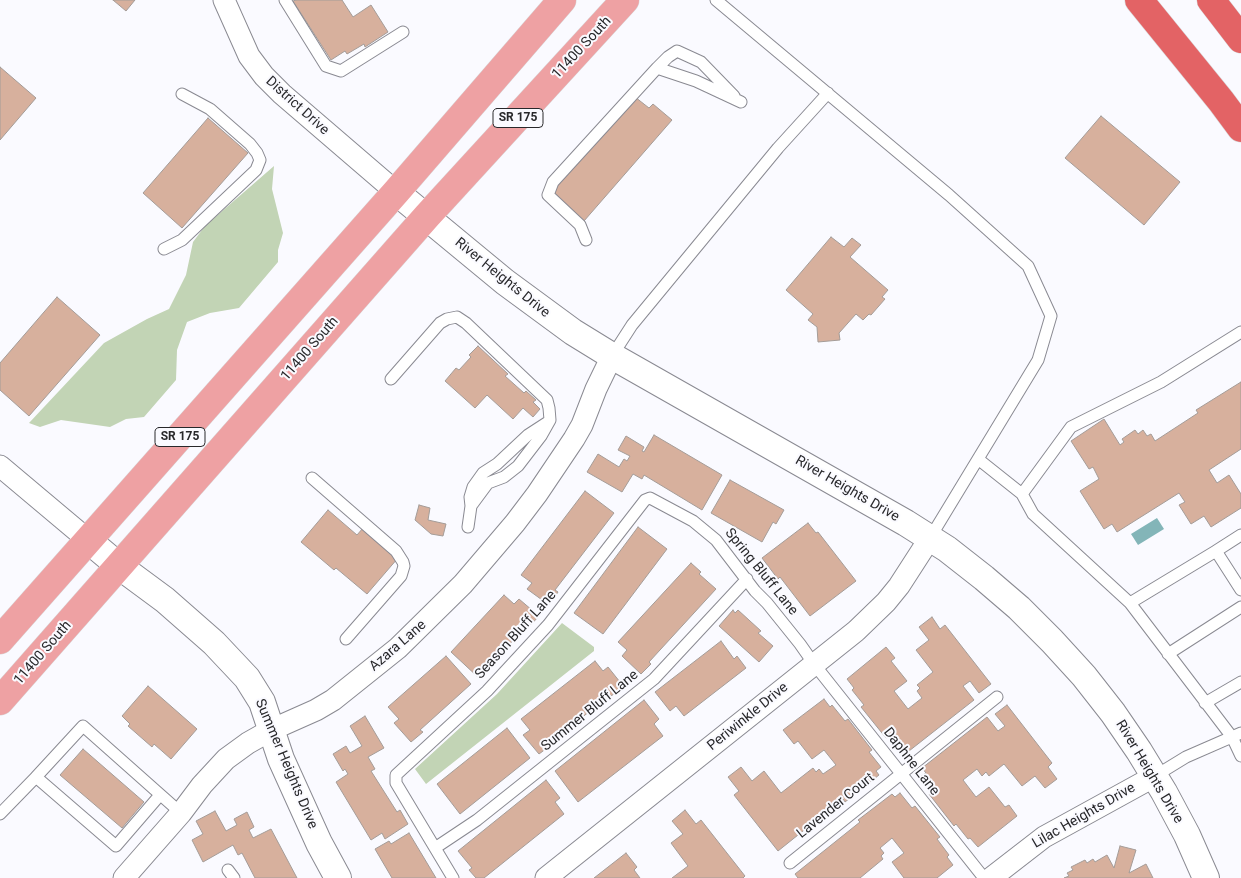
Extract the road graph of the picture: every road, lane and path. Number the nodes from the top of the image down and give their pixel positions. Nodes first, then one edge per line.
1 (224, 0) edge
2 (285, 0) edge
3 (562, 0) edge
4 (625, 0) edge
5 (716, 0) edge
6 (1139, 0) edge
7 (1211, 0) edge
8 (403, 32) dead end
9 (1241, 38) edge
10 (657, 68) junction
11 (828, 93) junction
12 (182, 94) dead end
13 (1241, 128) edge
14 (396, 192) junction
15 (426, 216) junction
16 (586, 240) dead end
17 (164, 249) dead end
18 (1241, 332) edge
19 (612, 356) junction
20 (391, 379) dead end
21 (978, 459) junction
22 (0, 466) edge
23 (312, 478) dead end
24 (1022, 494) junction
25 (647, 498) joint
26 (468, 527) dead end
27 (1241, 535) edge
28 (930, 538) junction
29 (88, 540) junction
30 (1216, 551) junction
31 (119, 566) junction
32 (747, 580) junction
33 (1241, 590) edge
34 (1130, 603) junction
35 (1241, 607) edge
36 (346, 639) dead end
37 (0, 640) edge
38 (1168, 654) junction
39 (814, 664) junction
40 (1241, 682) edge
41 (997, 697) dead end
42 (0, 701) edge
43 (1205, 703) junction
44 (271, 730) junction
45 (1236, 735) edge
46 (1241, 756) edge
47 (901, 774) junction
48 (1155, 776) junction
49 (36, 777) junction
50 (160, 795) junction
51 (180, 813) junction
52 (0, 814) edge
53 (435, 848) junction
54 (790, 863) dead end
55 (554, 876) edge
56 (124, 878) edge
57 (338, 878) edge
58 (453, 878) edge
59 (984, 878) edge
60 (991, 878) edge
61 (1206, 878) edge

1 - 14 street, District Drive
2 - 8 lane
3 - 14 main road, SR 175
4 - 15 main road, 11400 South / SR 175
5 - 11 lane
6 - 13 highway
7 - 9 highway
10 - 10 lane
10 - 16 lane
11 - 19 lane
11 - 21 lane
12 - 17 lane
14 - 15 street, River Heights Drive
14 - 29 main road, SR 175
15 - 19 street, River Heights Drive
15 - 31 main road, 11400 South / SR 175
18 - 24 lane
19 - 28 street, River Heights Drive
19 - 44 street, Azara Lane
20 - 26 lane
21 - 24 lane
21 - 28 lane
22 - 29 street
23 - 36 lane
24 - 34 lane
25 - 32 lane, Spring Bluff Lane
25 - 53 lane, Season Bluff Lane
27 - 30 lane
28 - 39 street, Periwinkle Drive
28 - 48 street, River Heights Drive
29 - 31 street, Summer Heights Drive
29 - 37 main road, SR 175
30 - 33 lane
30 - 34 lane
31 - 42 main road, 11400 South / SR 175
31 - 44 street, Summer Heights Drive
32 - 39 lane, Spring Bluff Lane
32 - 53 lane, Summer Bluff Lane
34 - 38 lane
35 - 38 lane
38 - 43 lane
39 - 47 lane, Daphne Lane
39 - 55 street, Periwinkle Drive
40 - 43 lane
41 - 47 lane, Lavender Court
43 - 45 lane
44 - 51 street, Azara Lane
44 - 57 street, Summer Heights Drive
45 - 46 lane
45 - 48 lane
47 - 54 lane, Lavender Court
47 - 59 lane, Daphne Lane
48 - 60 street, Lilac Heights Drive
48 - 61 street, River Heights Drive
49 - 50 lane
49 - 50 lane
49 - 52 lane
50 - 51 lane
51 - 56 street, Azara Lane
53 - 58 lane

